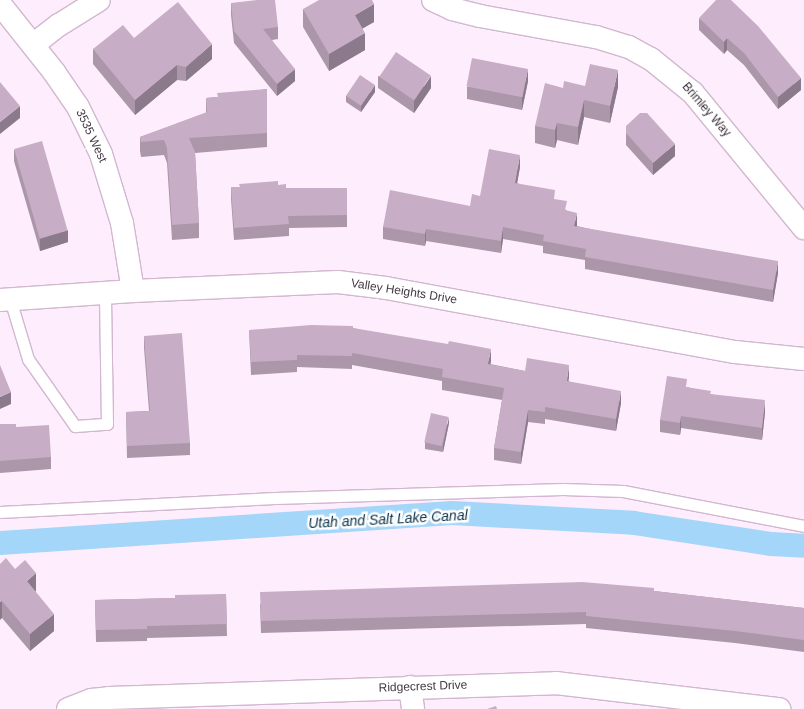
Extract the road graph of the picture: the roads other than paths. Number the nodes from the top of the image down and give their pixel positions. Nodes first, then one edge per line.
1 (99, 0) edge
2 (433, 0) edge
3 (0, 4) edge
4 (33, 45) junction
5 (804, 228) edge
6 (133, 291) junction
7 (105, 294) junction
8 (5, 300) edge
9 (804, 359) edge
10 (0, 512) edge
11 (804, 526) edge
12 (411, 698) edge
13 (68, 709) edge
14 (779, 709) edge

1 - 4 street
2 - 5 street, Brimley Way
3 - 4 street, 3535 West
4 - 6 street, 3535 West
6 - 7 street, Valley Heights Drive
6 - 9 street, Valley Heights Drive
7 - 8 street, Valley Heights Drive
7 - 8 lane
10 - 11 lane
12 - 13 street, Ridgecrest Drive
12 - 14 street, Ridgecrest Drive

